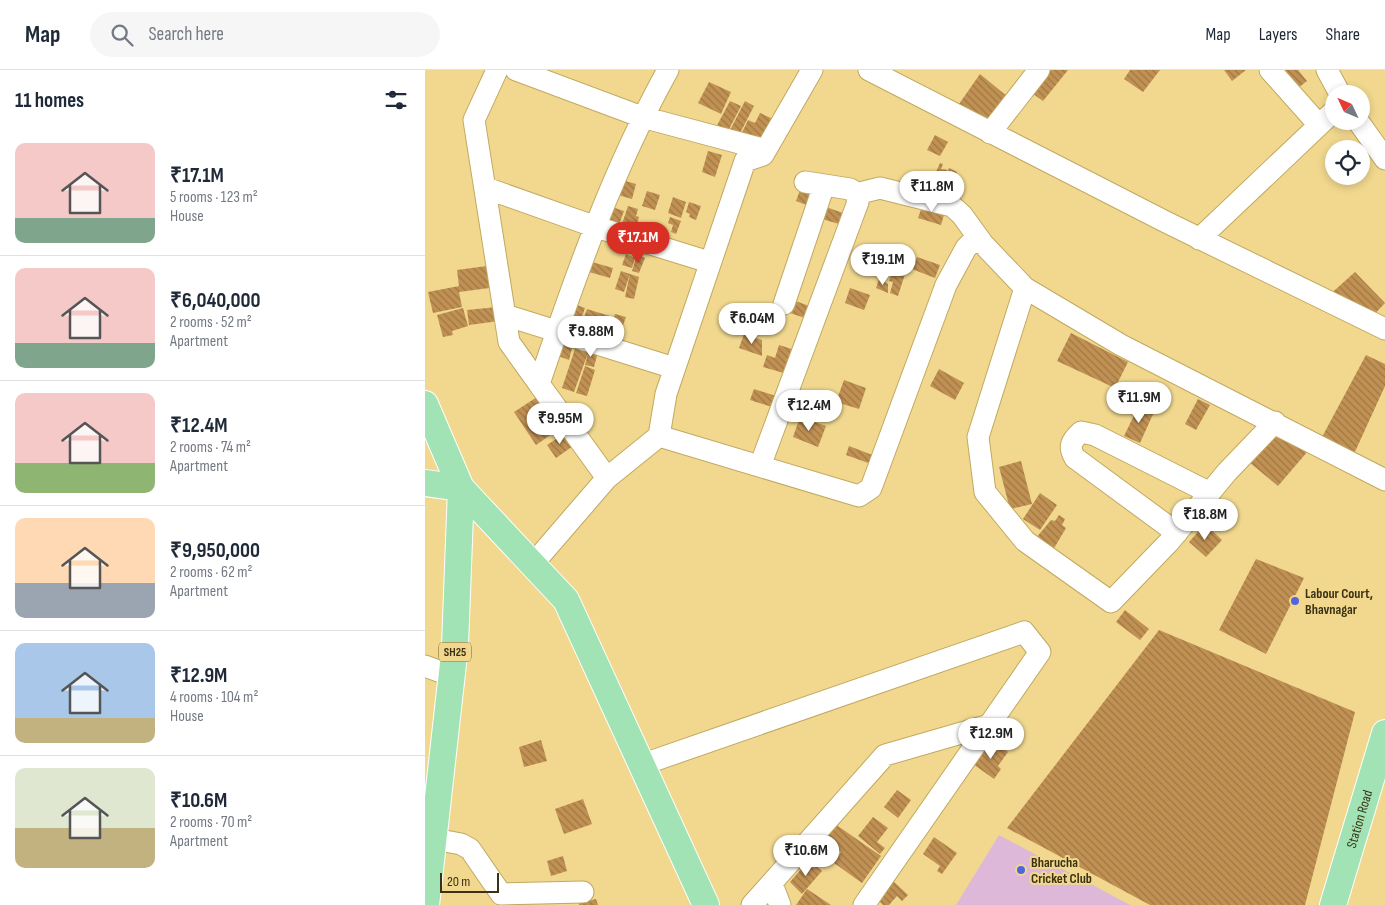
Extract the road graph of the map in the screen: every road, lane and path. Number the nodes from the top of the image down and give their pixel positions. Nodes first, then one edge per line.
1 (497, 70) edge
2 (516, 70) edge
3 (668, 70) edge
4 (812, 70) edge
5 (869, 70) edge
6 (1039, 70) edge
7 (1269, 70) edge
8 (1327, 70) edge
9 (1335, 85) edge
10 (642, 117) junction
11 (1325, 117) edge
12 (1325, 119) edge
13 (990, 133) junction
14 (1378, 135) edge
15 (766, 150) junction
16 (1385, 160) edge
17 (485, 188) junction
18 (856, 194) junction
19 (596, 227) junction
20 (1199, 239) junction
21 (983, 244) junction
22 (709, 262) junction
23 (1025, 288) junction
24 (784, 304) dead end
25 (505, 315) junction
26 (1385, 329) edge
27 (557, 331) junction
28 (674, 368) junction
29 (539, 384) junction
30 (425, 404) edge
31 (1275, 422) junction
32 (659, 436) junction
33 (760, 466) junction
34 (607, 478) junction
35 (1385, 480) edge
36 (425, 483) edge
37 (461, 488) junction
38 (1210, 493) junction
39 (1177, 532) junction
40 (533, 565) junction
41 (425, 666) edge
42 (452, 676) junction
43 (989, 725) junction
44 (1385, 733) edge
45 (641, 765) junction
46 (430, 850) edge
47 (772, 884) junction
48 (583, 892) dead end
49 (426, 905) edge
50 (706, 905) edge
51 (752, 905) edge
52 (780, 905) edge
53 (864, 905) edge
54 (1333, 905) edge

1 - 17 street
2 - 10 street
3 - 10 street
4 - 15 street
5 - 13 street
6 - 13 street
7 - 11 street
8 - 9 street
10 - 15 street
10 - 19 street
12 - 20 street
13 - 20 street
14 - 16 street
15 - 22 street
17 - 19 street
17 - 25 street
18 - 21 street
18 - 24 street
18 - 33 street
19 - 22 street
19 - 27 street
20 - 26 street
21 - 23 street
21 - 33 street
22 - 28 street
23 - 31 street
23 - 39 street
25 - 27 street
25 - 29 street
27 - 28 street
27 - 29 street
28 - 32 street
29 - 34 street
30 - 37 main road, SH25
31 - 35 street
31 - 38 street
32 - 33 street
32 - 34 street
34 - 40 street
36 - 37 main road
37 - 40 main road
37 - 42 main road, SH25
38 - 39 street
38 - 39 street
40 - 45 main road
41 - 42 street
42 - 46 main road, SH25
43 - 45 street
43 - 47 street
43 - 53 street
44 - 54 main road, Station Road
45 - 50 main road
46 - 48 street
46 - 49 main road, SH25
47 - 51 street
47 - 52 street

